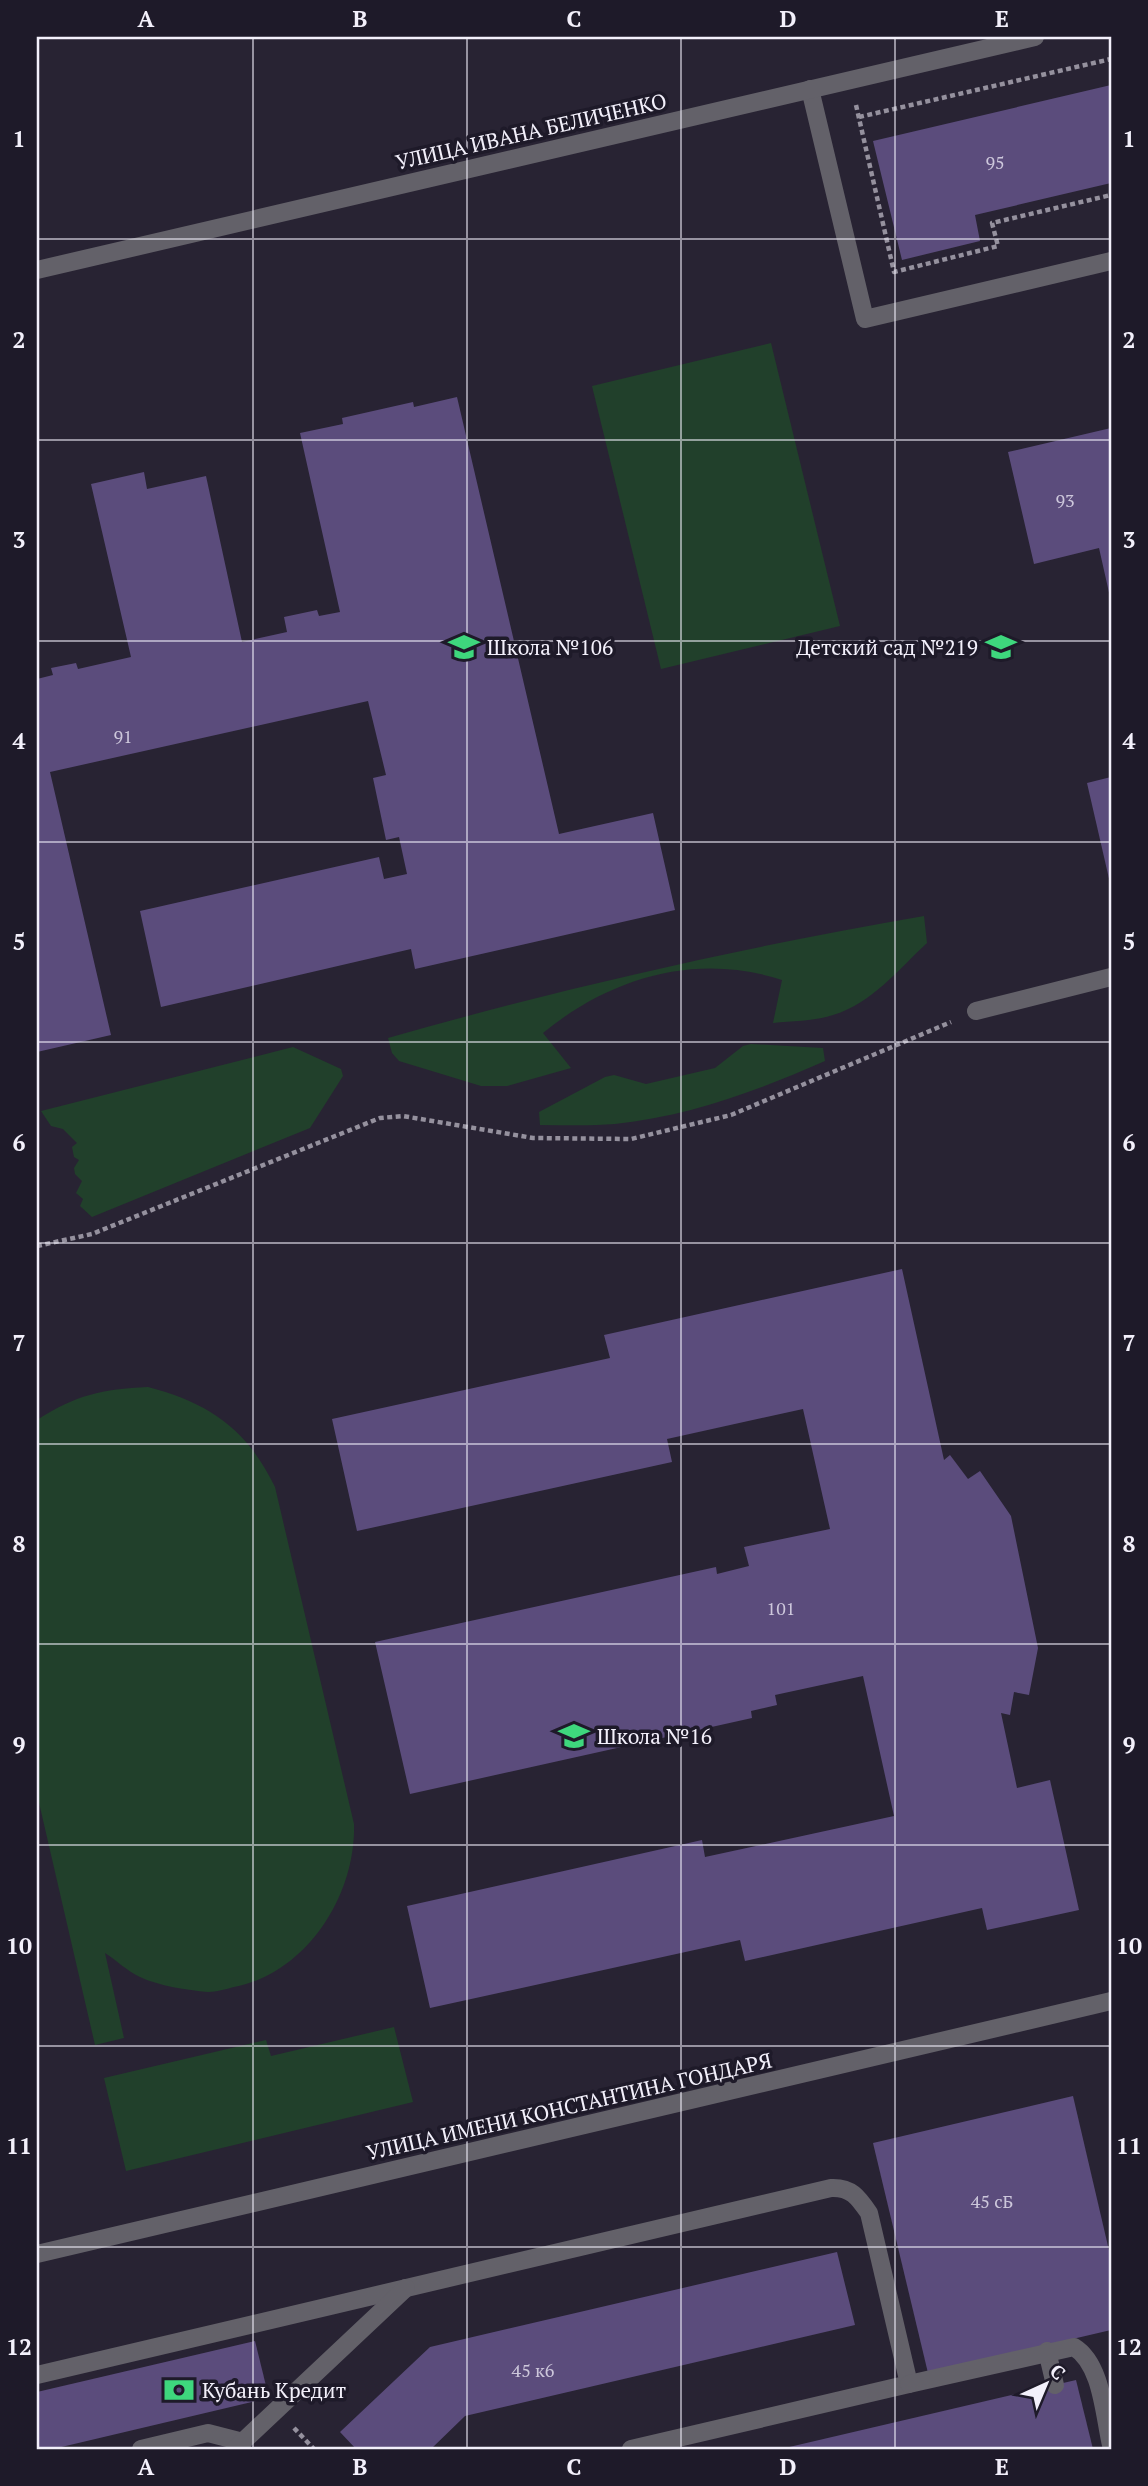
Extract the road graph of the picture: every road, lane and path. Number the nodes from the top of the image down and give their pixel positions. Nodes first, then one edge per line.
1 (1035, 37) edge
2 (1111, 59) edge
3 (810, 89) junction
4 (1111, 195) edge
5 (1111, 261) edge
6 (37, 270) edge
7 (1111, 976) edge
8 (976, 1011) joint
9 (37, 1246) edge
10 (1111, 2001) edge
11 (37, 2254) edge
12 (406, 2288) junction
13 (1047, 2351) junction
14 (37, 2375) edge
15 (909, 2384) junction
16 (1055, 2385) dead end
17 (690, 2442) edge
18 (1111, 2445) edge
19 (239, 2446) edge
20 (141, 2449) edge
21 (631, 2449) edge

1 - 3 street, УЛИЦА ИВАНА БЕЛИЧЕНКО
2 - 4 path
3 - 5 street
3 - 6 street, УЛИЦА ИВАНА БЕЛИЧЕНКО
7 - 8 street
8 - 9 path
10 - 11 street, УЛИЦА ИМЕНИ КОНСТАНТИНА ГОНДАРЯ
12 - 14 street
12 - 15 street
12 - 19 street
13 - 15 street
13 - 16 street
13 - 18 street
15 - 17 street
17 - 21 street
19 - 20 street

